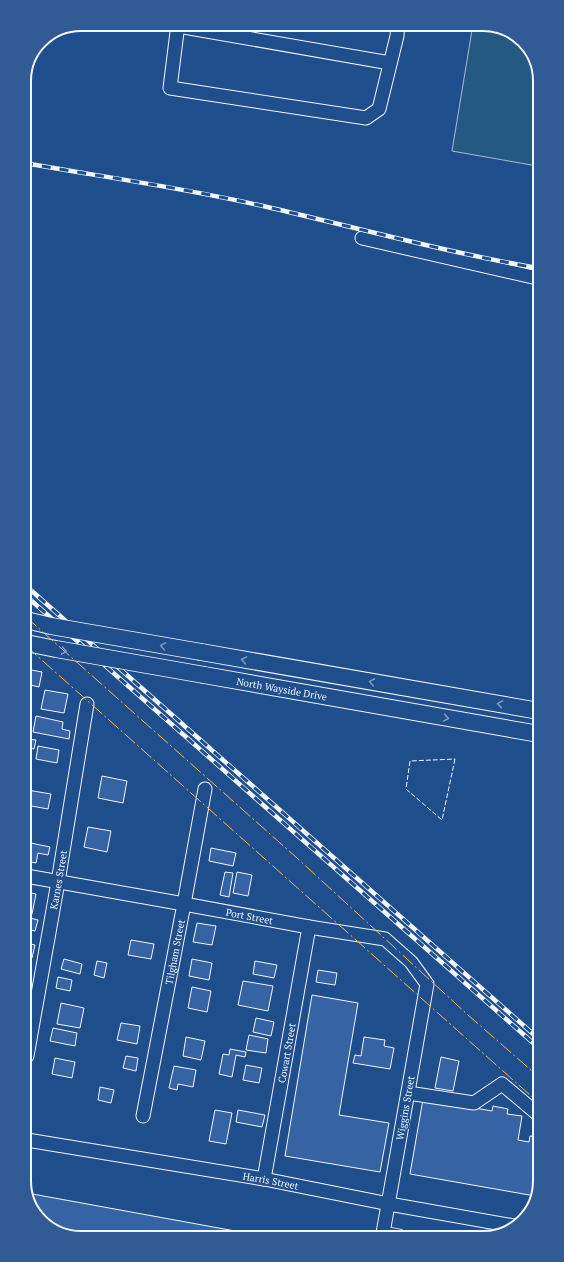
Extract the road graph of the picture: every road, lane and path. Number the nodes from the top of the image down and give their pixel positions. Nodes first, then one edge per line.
1 (177, 31) edge
2 (211, 31) edge
3 (397, 31) edge
4 (390, 63) junction
5 (362, 238) dead end
6 (533, 277) edge
7 (31, 621) edge
8 (31, 644) edge
9 (87, 704) dead end
10 (533, 710) edge
11 (533, 733) edge
12 (205, 789) dead end
13 (31, 877) edge
14 (58, 882) junction
15 (184, 904) junction
16 (309, 927) junction
17 (422, 1011) joint
18 (31, 1034) edge
19 (408, 1093) junction
20 (533, 1110) edge
21 (143, 1116) dead end
22 (31, 1141) edge
23 (264, 1180) junction
24 (389, 1204) junction
25 (507, 1225) edge
26 (383, 1231) edge

1 - 4 street
2 - 4 street
3 - 4 street
5 - 6 street
10 -> 7 main road, bridge
8 -> 11 main road, North Wayside Drive, bridge
9 - 14 street, Karnes Street
12 - 15 street, Tilgham Street
13 - 14 street, Port Street
14 - 15 street, Port Street
14 - 18 street, Karnes Street
15 - 16 street, Port Street
15 - 21 street, Tilgham Street
16 - 17 street, Port Street
16 - 23 street, Cowart Street
17 - 19 street, Wiggins Street
19 - 20 street
19 - 24 street, Wiggins Street
22 - 23 street, Harris Street
23 - 24 street, Harris Street
24 - 25 street, Harris Street
24 - 26 street, Wiggins Street

